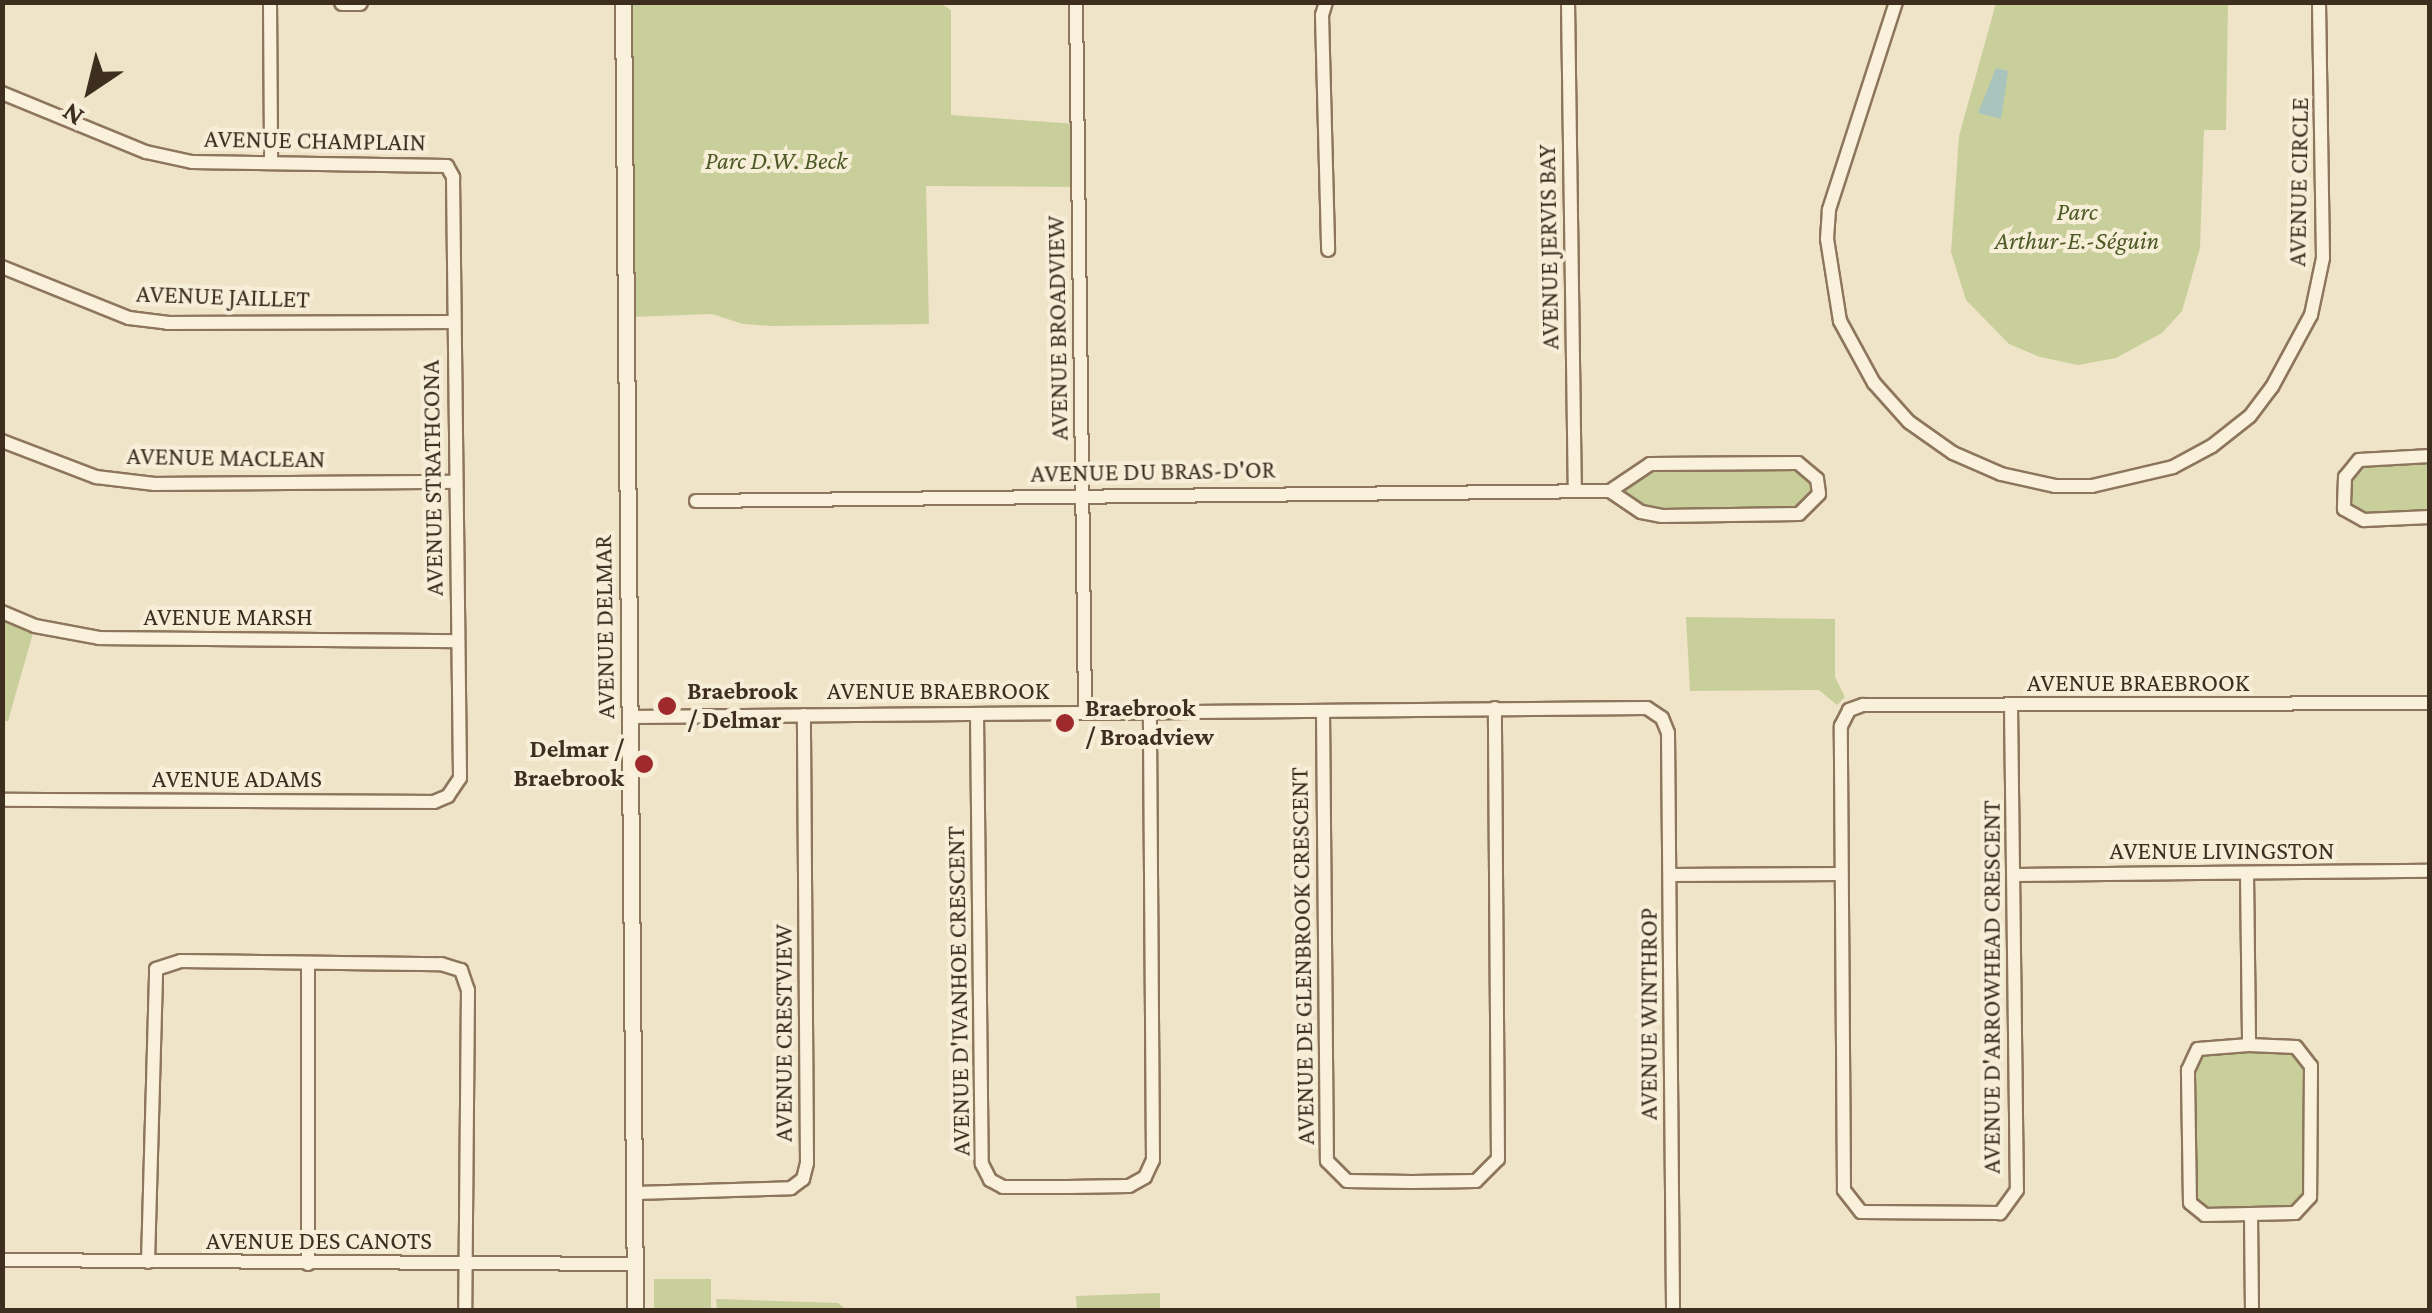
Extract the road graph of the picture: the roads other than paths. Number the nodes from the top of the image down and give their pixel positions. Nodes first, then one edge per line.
1 (270, 2) edge
2 (342, 2) edge
3 (358, 2) edge
4 (623, 2) edge
5 (1076, 2) edge
6 (1326, 2) edge
7 (1568, 2) edge
8 (1896, 2) edge
9 (2319, 2) edge
10 (2, 93) edge
11 (270, 161) junction
12 (453, 177) joint
13 (1328, 250) dead end
14 (2, 267) edge
15 (452, 322) junction
16 (2, 441) edge
17 (2430, 456) edge
18 (456, 482) junction
19 (1610, 490) junction
20 (1575, 491) junction
21 (1083, 496) junction
22 (696, 501) dead end
23 (2430, 518) edge
24 (2, 612) edge
25 (458, 641) junction
26 (2430, 703) edge
27 (2011, 706) junction
28 (1494, 708) junction
29 (1323, 710) junction
30 (1849, 710) joint
31 (1150, 712) junction
32 (1085, 713) junction
33 (804, 714) junction
34 (976, 714) junction
35 (631, 717) junction
36 (1662, 718) joint
37 (460, 778) joint
38 (2, 800) edge
39 (2430, 872) edge
40 (1842, 874) junction
41 (2015, 874) junction
42 (2248, 874) junction
43 (1670, 875) junction
44 (308, 963) junction
45 (2249, 1045) junction
46 (636, 1193) junction
47 (2251, 1215) junction
48 (2, 1260) edge
49 (148, 1262) junction
50 (308, 1264) junction
51 (634, 1264) junction
52 (466, 1265) junction
53 (466, 1310) edge
54 (635, 1310) edge
55 (1673, 1310) edge
56 (2252, 1310) edge

1 - 11 street
2 - 3 street
4 - 35 street, AVENUE DELMAR
5 - 21 street, AVENUE BROADVIEW
6 - 13 street
7 - 20 street, AVENUE JERVIS BAY
8 - 9 street, AVENUE CIRCLE
10 - 11 street, AVENUE CHAMPLAIN
11 - 12 street, AVENUE CHAMPLAIN
12 - 15 street, AVENUE STRATHCONA
14 - 15 street, AVENUE JAILLET
15 - 18 street, AVENUE STRATHCONA
16 - 18 street, AVENUE MACLEAN
17 - 23 street
18 - 25 street, AVENUE STRATHCONA
19 - 19 street, AVENUE DU BRAS-D'OR
19 - 20 street, AVENUE DU BRAS-D'OR
20 - 21 street, AVENUE DU BRAS-D'OR
21 - 22 street, AVENUE DU BRAS-D'OR
21 - 32 street, AVENUE BROADVIEW
24 - 25 street, AVENUE MARSH
25 - 37 street, AVENUE STRATHCONA
26 - 27 street, AVENUE BRAEBROOK
27 - 30 street, AVENUE BRAEBROOK
27 - 41 street, AVENUE D'ARROWHEAD CRESCENT
28 - 29 street, AVENUE BRAEBROOK
28 - 29 street, AVENUE DE GLENBROOK CRESCENT
28 - 36 street, AVENUE BRAEBROOK
29 - 31 street, AVENUE BRAEBROOK
30 - 40 street, AVENUE D'ARROWHEAD CRESCENT
31 - 32 street, AVENUE BRAEBROOK
31 - 34 street, AVENUE D'IVANHOE CRESCENT
32 - 34 street, AVENUE BRAEBROOK
33 - 34 street, AVENUE BRAEBROOK
33 - 35 street, AVENUE BRAEBROOK
33 - 46 street, AVENUE CRESTVIEW
35 - 46 street, AVENUE DELMAR
36 - 43 street, AVENUE WINTHROP
37 - 38 street, AVENUE ADAMS
39 - 42 street, AVENUE LIVINGSTON
40 - 41 street, AVENUE D'ARROWHEAD CRESCENT
40 - 43 street
41 - 42 street, AVENUE LIVINGSTON
42 - 45 street
43 - 55 street, AVENUE WINTHROP
44 - 49 street
44 - 50 street
44 - 52 street
45 - 47 street
45 - 47 street
46 - 51 street, AVENUE DELMAR
47 - 56 street
48 - 49 street, AVENUE DES CANOTS
49 - 50 street, AVENUE DES CANOTS
50 - 52 street, AVENUE DES CANOTS
51 - 52 street, AVENUE DES CANOTS
51 - 54 street, AVENUE DELMAR
52 - 53 street

